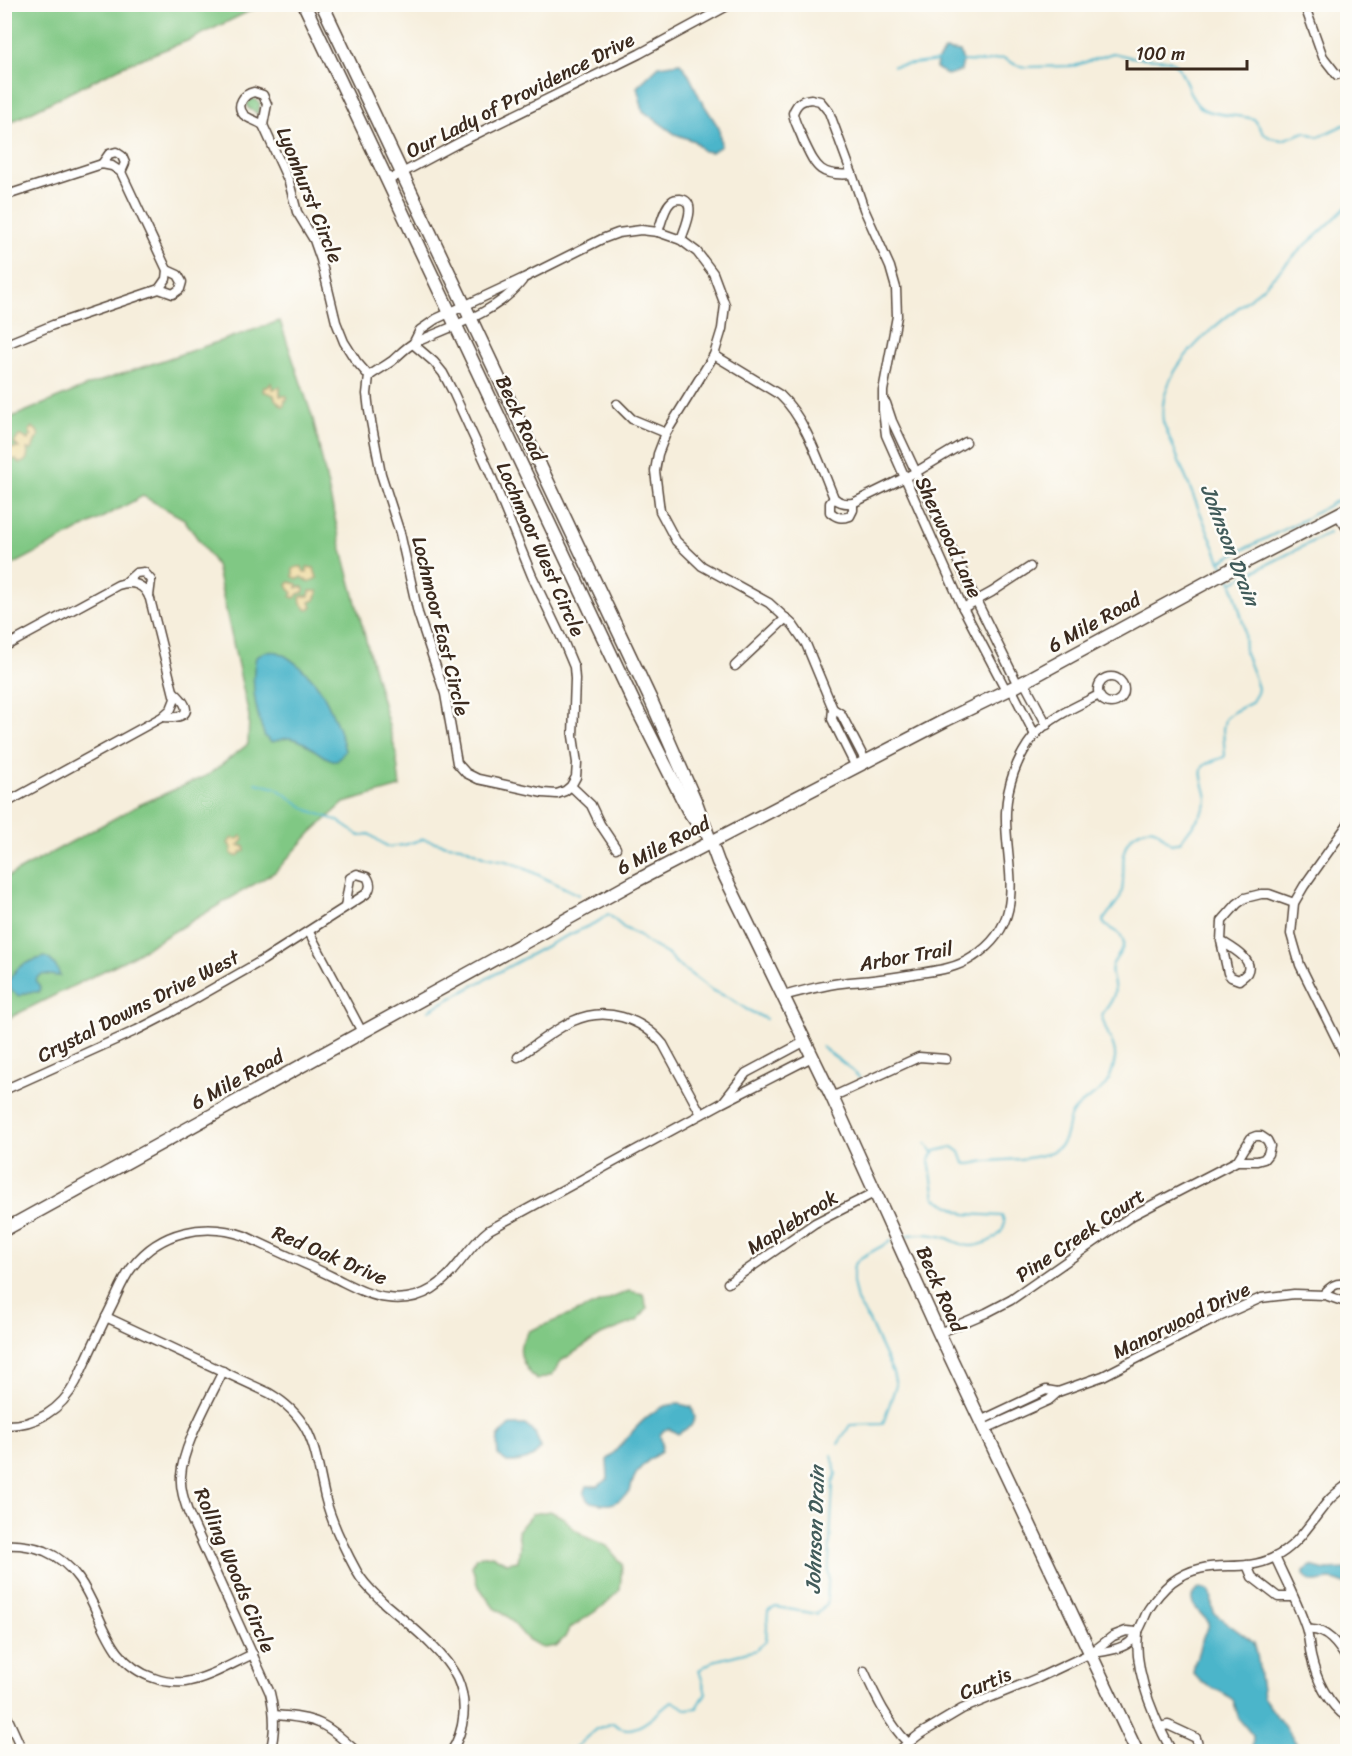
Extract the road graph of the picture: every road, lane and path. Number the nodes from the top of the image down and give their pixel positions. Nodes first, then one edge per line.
1 (304, 4) edge
2 (322, 4) edge
3 (731, 4) edge
4 (1304, 4) edge
5 (1337, 75) dead end
6 (263, 125) dead end
7 (102, 164) junction
8 (121, 172) junction
9 (402, 173) junction
10 (852, 174) junction
11 (387, 181) junction
12 (4, 196) edge
13 (658, 232) junction
14 (681, 240) junction
15 (167, 270) junction
16 (524, 278) junction
17 (159, 289) junction
18 (464, 306) junction
19 (450, 313) junction
20 (470, 318) junction
21 (456, 325) junction
22 (412, 344) junction
23 (4, 345) edge
24 (714, 355) junction
25 (369, 376) junction
26 (883, 391) junction
27 (617, 404) dead end
28 (666, 434) junction
29 (966, 442) dead end
30 (916, 472) junction
31 (904, 477) junction
32 (834, 498) junction
33 (853, 503) junction
34 (1342, 512) edge
35 (1347, 530) edge
36 (1030, 567) dead end
37 (126, 582) junction
38 (149, 596) junction
39 (976, 600) junction
40 (963, 608) junction
41 (786, 618) junction
42 (4, 647) edge
43 (735, 666) dead end
44 (1015, 686) junction
45 (174, 692) junction
46 (1099, 695) dead end
47 (162, 717) junction
48 (1047, 725) junction
49 (1035, 735) junction
50 (861, 765) junction
51 (571, 786) junction
52 (4, 804) edge
53 (1347, 824) edge
54 (710, 843) junction
55 (616, 848) dead end
56 (1294, 903) junction
57 (345, 907) dead end
58 (309, 932) junction
59 (1221, 941) dead end
60 (783, 996) junction
61 (362, 1032) junction
62 (804, 1042) junction
63 (518, 1057) dead end
64 (812, 1057) junction
65 (946, 1059) dead end
66 (1347, 1062) edge
67 (4, 1090) edge
68 (832, 1097) junction
69 (722, 1103) junction
70 (701, 1114) junction
71 (1237, 1161) dead end
72 (876, 1192) junction
73 (4, 1230) edge
74 (728, 1283) dead end
75 (1347, 1285) edge
76 (1323, 1295) junction
77 (1347, 1303) edge
78 (106, 1317) junction
79 (939, 1333) junction
80 (223, 1371) junction
81 (4, 1425) edge
82 (983, 1425) junction
83 (1347, 1484) edge
84 (4, 1545) edge
85 (1275, 1557) junction
86 (1247, 1565) junction
87 (1293, 1597) junction
88 (1307, 1630) junction
89 (1138, 1632) junction
90 (1091, 1653) junction
91 (253, 1654) junction
92 (1347, 1661) edge
93 (864, 1671) dead end
94 (4, 1710) edge
95 (274, 1715) junction
96 (1347, 1719) edge
97 (1160, 1726) junction
98 (908, 1743) junction
99 (23, 1752) edge
100 (270, 1752) edge
101 (357, 1752) edge
102 (451, 1752) edge
103 (897, 1752) edge
104 (1137, 1752) edge
105 (1173, 1752) edge
106 (1200, 1752) edge

1 - 11 main road, Beck Road
2 - 9 main road, Beck Road
3 - 9 street, Our Lady of Providence Drive
4 - 5 street
6 - 25 street, Lyonhurst Circle
7 - 8 street
7 - 8 street
7 - 12 street
8 - 15 street
9 - 11 street, Our Lady of Providence Drive
9 - 18 main road, Beck Road
10 - 10 street, Sherwood Lane
10 - 26 street, Sherwood Lane
11 - 19 main road, Beck Road
13 - 14 street
13 - 14 street
13 - 16 street
14 - 24 street
15 - 17 street
15 - 17 street
16 - 18 street
16 - 20 street
17 - 23 street
18 - 19 street
18 - 20 main road, Beck Road
19 - 21 main road, Beck Road
19 - 22 street
20 - 21 street
20 - 54 main road, Beck Road
21 - 22 street
21 - 54 main road, Beck Road
22 - 25 street
22 - 51 street, Lochmoor West Circle
24 - 28 street
24 - 32 street
25 - 51 street, Lochmoor East Circle
26 - 30 street, Sherwood Lane
26 - 31 street, Sherwood Lane
27 - 28 street
28 - 41 street
29 - 30 street
30 - 31 street
30 - 39 street, Sherwood Lane
31 - 33 street
31 - 40 street, Sherwood Lane
32 - 33 street
32 - 33 street
34 - 35 street
34 - 44 main road, 6 Mile Road
36 - 39 street
37 - 38 street
37 - 38 street
37 - 42 street
38 - 45 street
39 - 40 street
39 - 44 street, Sherwood Lane
40 - 44 street, Sherwood Lane
41 - 43 street
41 - 50 street
44 - 48 street
44 - 49 street
44 - 50 main road, 6 Mile Road
45 - 47 street
45 - 47 street
46 - 48 street, Arbor Trail
47 - 52 street
48 - 49 street, Arbor Trail
49 - 60 street, Arbor Trail
50 - 54 main road, 6 Mile Road
51 - 55 street
53 - 56 street
54 - 60 main road, Beck Road
54 - 61 main road, 6 Mile Road
56 - 59 street
56 - 66 street
57 - 58 street, Crystal Downs Drive West
58 - 61 street
58 - 67 street, Crystal Downs Drive West
60 - 62 main road, Beck Road
61 - 73 main road, 6 Mile Road
62 - 64 main road, Beck Road
62 - 69 street, Red Oak Drive
63 - 70 street
64 - 68 main road, Beck Road
64 - 69 street, Red Oak Drive
65 - 68 street
68 - 72 main road, Beck Road
69 - 70 street, Red Oak Drive
70 - 78 street, Red Oak Drive
71 - 79 street, Pine Creek Court
72 - 74 street, Maplebrook
72 - 79 main road, Beck Road
75 - 76 street, Manorwood Drive
76 - 77 street, Manorwood Drive
76 - 82 street, Manorwood Drive
78 - 80 street
78 - 81 street, Red Oak Drive
79 - 82 main road, Beck Road
80 - 91 street, Rolling Woods Circle
80 - 102 street
82 - 90 main road, Beck Road
83 - 85 street
84 - 91 street
85 - 86 street
85 - 87 street
86 - 87 street
86 - 89 street
87 - 88 street
88 - 92 street
88 - 96 street
89 - 90 street, Curtis
89 - 97 street
90 - 98 street, Curtis
90 - 104 main road, Beck Road
91 - 95 street, Rolling Woods Circle
93 - 98 street
94 - 99 street
95 - 100 street, Rolling Woods Circle
95 - 101 street
97 - 105 street
97 - 106 street
98 - 103 street, Curtis

